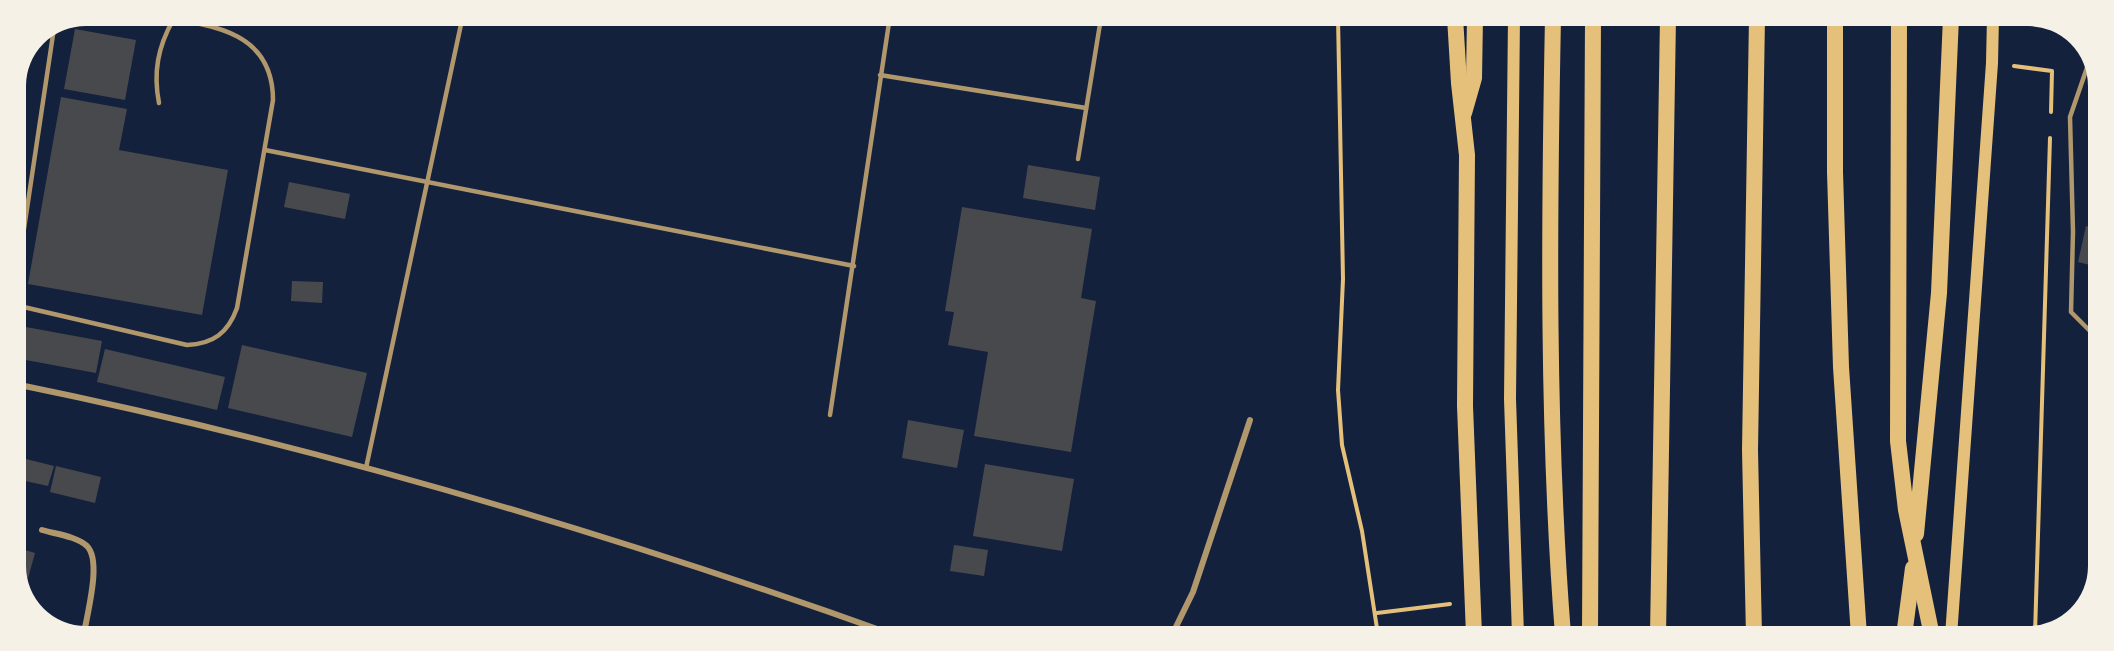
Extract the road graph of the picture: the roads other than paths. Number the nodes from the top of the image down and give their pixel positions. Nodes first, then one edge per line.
1 (170, 26) edge
2 (202, 26) edge
3 (461, 26) edge
4 (888, 26) edge
5 (1100, 26) edge
6 (1456, 26) edge
7 (1475, 26) edge
8 (1514, 26) edge
9 (1553, 26) edge
10 (1593, 26) edge
11 (1668, 26) edge
12 (1757, 26) edge
13 (1835, 26) edge
14 (1899, 26) edge
15 (1951, 26) edge
16 (1993, 26) edge
17 (53, 36) edge
18 (2086, 70) edge
19 (880, 75) junction
20 (159, 103) dead end
21 (1086, 108) junction
22 (1463, 115) junction
23 (265, 150) junction
24 (1078, 159) dead end
25 (429, 183) junction
26 (26, 215) edge
27 (854, 266) junction
28 (26, 308) edge
29 (2088, 329) edge
30 (26, 387) edge
31 (830, 415) dead end
32 (1250, 420) dead end
33 (366, 468) junction
34 (42, 531) dead end
35 (85, 626) edge
36 (871, 626) edge
37 (1177, 626) edge
38 (1473, 626) edge
39 (1518, 626) edge
40 (1563, 626) edge
41 (1590, 626) edge
42 (1658, 626) edge
43 (1754, 626) edge
44 (1858, 626) edge
45 (1905, 626) edge
46 (1930, 626) edge
47 (1952, 626) edge

1 - 20 lane
2 - 23 lane
3 - 25 lane
4 - 19 lane
5 - 21 lane
6 - 22 highway
7 - 22 highway
8 - 39 main road
9 - 40 highway
10 - 41 highway
11 - 42 highway
12 - 43 highway
13 - 44 highway
14 - 46 highway
15 - 45 highway
16 - 47 main road
17 - 26 lane
18 - 29 lane
19 - 21 lane
19 - 27 lane
21 - 24 lane
22 - 38 highway
23 - 25 lane
23 - 28 lane
25 - 27 lane
25 - 33 lane
27 - 31 lane
30 - 33 street
32 - 37 street
33 - 36 street
34 - 35 street

